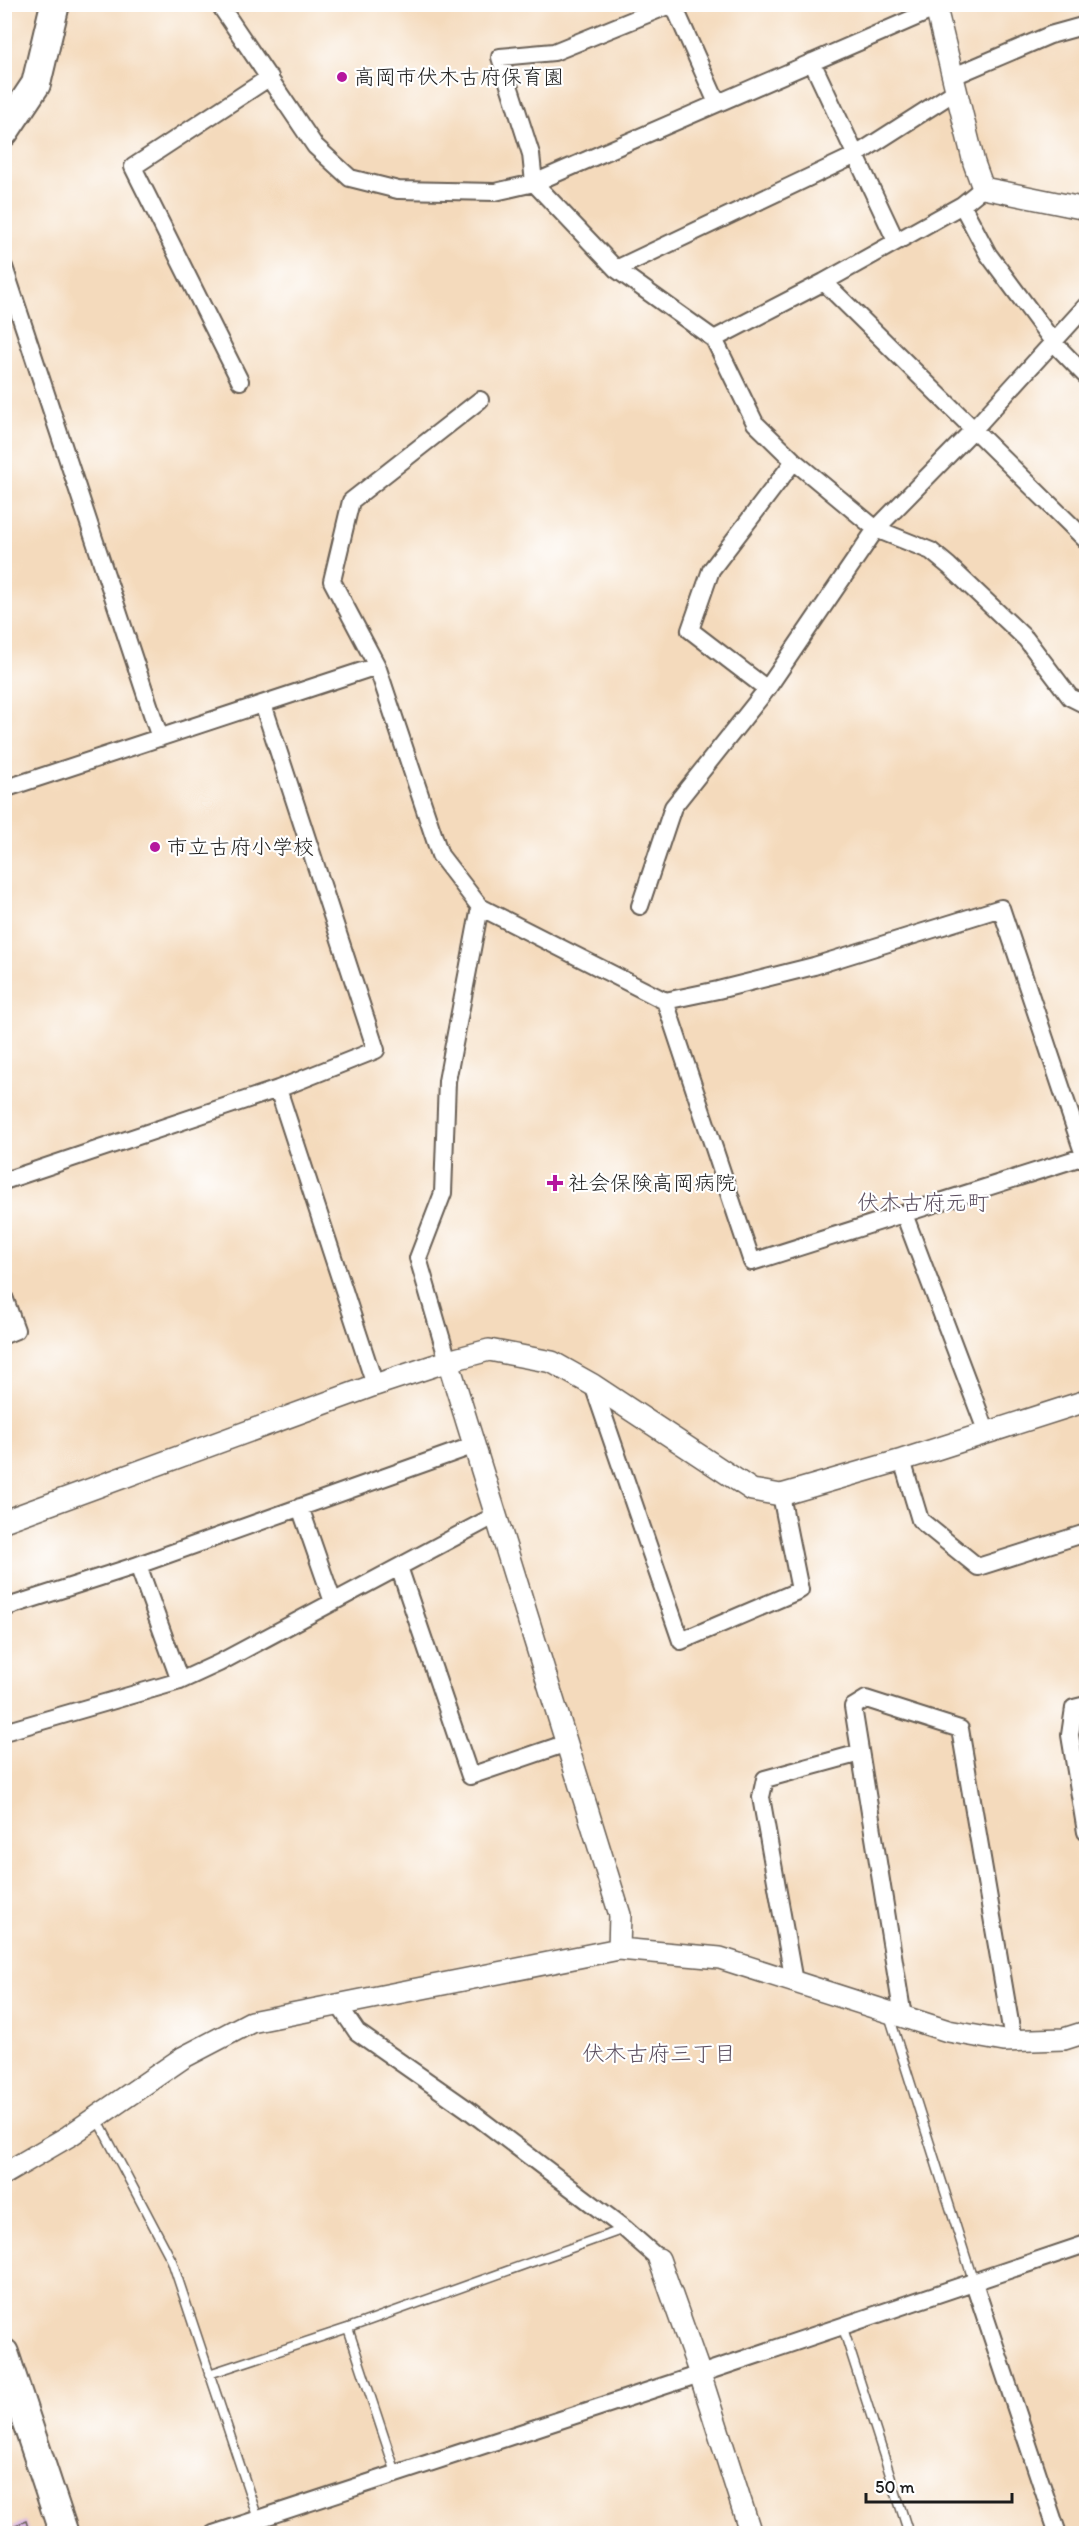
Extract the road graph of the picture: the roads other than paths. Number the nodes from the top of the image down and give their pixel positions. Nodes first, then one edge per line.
1 (55, 4) edge
2 (219, 4) edge
3 (673, 4) edge
4 (936, 6) edge
5 (1086, 25) edge
6 (812, 62) junction
7 (270, 77) junction
8 (955, 83) junction
9 (717, 103) junction
10 (4, 132) edge
11 (856, 155) junction
12 (534, 183) junction
13 (983, 188) junction
14 (962, 205) junction
15 (1086, 208) edge
16 (896, 241) junction
17 (4, 267) edge
18 (616, 269) junction
19 (824, 282) junction
20 (1086, 306) edge
21 (714, 339) junction
22 (1054, 343) junction
23 (1086, 376) edge
24 (240, 381) dead end
25 (480, 400) dead end
26 (974, 429) junction
27 (794, 461) junction
28 (876, 529) junction
29 (1086, 540) edge
30 (378, 666) junction
31 (767, 689) junction
32 (263, 704) junction
33 (1086, 705) edge
34 (160, 738) junction
35 (5, 787) edge
36 (480, 906) junction
37 (640, 906) dead end
38 (665, 1001) junction
39 (278, 1089) junction
40 (1086, 1158) edge
41 (4, 1181) edge
42 (904, 1214) junction
43 (4, 1297) edge
44 (4, 1335) edge
45 (448, 1360) junction
46 (375, 1385) junction
47 (593, 1385) junction
48 (1086, 1401) edge
49 (987, 1433) junction
50 (475, 1445) junction
51 (902, 1460) junction
52 (781, 1495) junction
53 (300, 1507) junction
54 (496, 1515) junction
55 (4, 1521) edge
56 (1086, 1533) edge
57 (138, 1565) junction
58 (399, 1567) junction
59 (333, 1602) junction
60 (4, 1608) edge
61 (180, 1681) junction
62 (1086, 1705) edge
63 (4, 1732) edge
64 (567, 1743) junction
65 (860, 1753) junction
66 (1086, 1832) edge
67 (619, 1949) junction
68 (794, 1982) junction
69 (338, 2004) junction
70 (895, 2014) junction
71 (1086, 2032) edge
72 (1013, 2040) junction
73 (96, 2116) junction
74 (4, 2174) edge
75 (625, 2229) junction
76 (1086, 2244) edge
77 (659, 2259) joint
78 (973, 2280) junction
79 (842, 2325) junction
80 (348, 2328) junction
81 (4, 2353) edge
82 (209, 2374) junction
83 (700, 2374) junction
84 (396, 2473) junction
85 (258, 2519) junction
86 (64, 2534) edge
87 (213, 2534) edge
88 (751, 2534) edge
89 (909, 2534) edge
90 (1058, 2534) edge

1 - 10 highway
2 - 7 street
3 - 9 street
3 - 12 street
4 - 6 street
4 - 8 street
5 - 8 street
6 - 9 street
6 - 11 street
7 - 12 street
7 - 24 street
8 - 11 street
8 - 13 street
9 - 12 street
11 - 16 street
11 - 18 street
12 - 18 street
13 - 14 street
13 - 15 street
14 - 16 street
14 - 22 street
16 - 19 street
17 - 34 street
18 - 21 street
19 - 21 street
19 - 26 street
20 - 22 street
21 - 27 street
22 - 23 street
22 - 26 street
25 - 30 street
26 - 28 street
26 - 29 street
27 - 28 street
27 - 31 street
28 - 31 street
28 - 33 street
30 - 32 street
30 - 36 street
31 - 37 street
32 - 34 street
32 - 39 street
34 - 35 street
36 - 38 street
36 - 45 street
38 - 40 street
38 - 42 street
39 - 41 street
39 - 46 street
40 - 42 street
42 - 49 street
43 - 44 street
45 - 46 street
45 - 47 street
45 - 50 street
46 - 55 street
47 - 52 street
47 - 52 street
48 - 49 street
49 - 51 street
50 - 53 street
50 - 54 street
51 - 52 street
51 - 56 street
53 - 57 street
53 - 59 street
54 - 58 street
54 - 64 street
57 - 60 street
57 - 61 street
58 - 59 street
58 - 64 street
59 - 61 street
61 - 63 street
62 - 66 street
64 - 67 street
65 - 68 street
65 - 70 street
65 - 72 street
67 - 68 street
67 - 69 street
68 - 70 street
69 - 73 street
69 - 75 street
70 - 72 street
70 - 78 lane
71 - 72 street
73 - 74 street
73 - 82 lane
75 - 77 street
75 - 80 lane
76 - 78 street
77 - 83 street
78 - 79 street
78 - 90 street
79 - 83 street
79 - 89 lane
80 - 82 lane
80 - 84 lane
81 - 86 highway
82 - 85 lane
83 - 84 street
83 - 88 street
84 - 85 street
85 - 87 street

